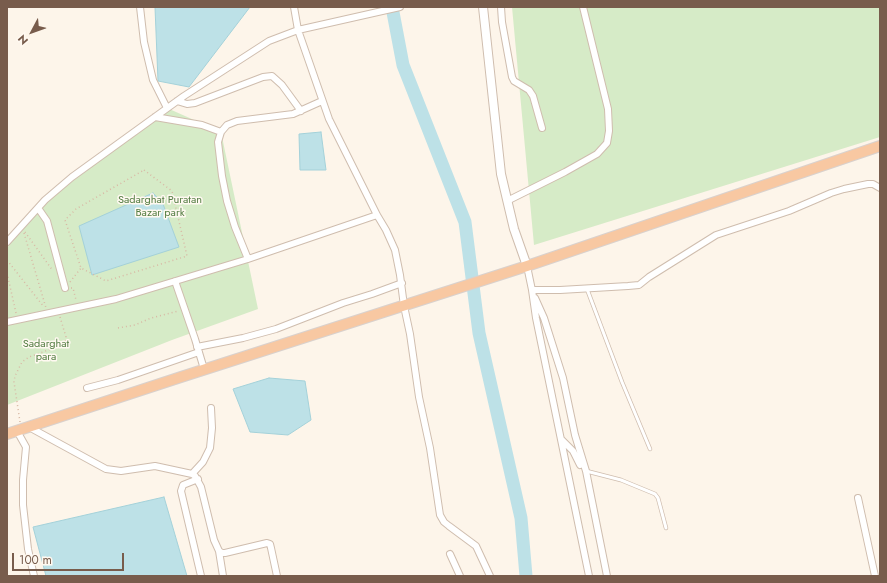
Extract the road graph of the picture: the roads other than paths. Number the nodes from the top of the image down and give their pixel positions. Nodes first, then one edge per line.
1 (140, 7) edge
2 (294, 7) edge
3 (400, 7) edge
4 (483, 7) edge
5 (501, 7) edge
6 (583, 7) edge
7 (298, 30) junction
8 (177, 101) junction
9 (322, 101) junction
10 (167, 108) junction
11 (301, 111) junction
12 (156, 117) junction
13 (542, 128) dead end
14 (221, 132) junction
15 (880, 146) edge
16 (880, 188) edge
17 (507, 201) junction
18 (38, 208) junction
19 (377, 215) junction
20 (7, 242) edge
21 (248, 259) junction
22 (522, 268) junction
23 (174, 281) junction
24 (402, 283) junction
25 (65, 288) road end
26 (587, 288) junction
27 (533, 293) junction
28 (404, 306) junction
29 (7, 322) edge
30 (198, 350) junction
31 (204, 369) junction
32 (87, 388) dead end
33 (211, 408) dead end
34 (19, 430) edge
35 (561, 439) junction
36 (650, 449) dead end
37 (192, 474) junction
38 (586, 474) junction
39 (198, 479) junction
40 (858, 498) dead end
41 (666, 528) dead end
42 (219, 551) junction
43 (450, 554) dead end
44 (34, 576) edge
45 (201, 576) edge
46 (223, 576) edge
47 (277, 576) edge
48 (460, 576) edge
49 (490, 576) edge
50 (589, 576) edge
51 (607, 576) edge
52 (875, 576) edge

1 - 10 street
2 - 7 street
3 - 7 street
4 - 17 street
5 - 13 street
6 - 17 street
7 - 8 street
7 - 9 street
8 - 10 street
8 - 11 street
9 - 11 street
9 - 19 street
10 - 12 street
11 - 14 street
12 - 14 street
12 - 18 street
14 - 21 street
15 - 22 highway
16 - 26 street
17 - 22 street
18 - 20 street
18 - 25 street
19 - 21 street
19 - 24 street
21 - 23 street
22 - 27 street
22 - 28 highway
23 - 29 street
23 - 30 street
24 - 28 street
24 - 30 street
26 - 27 street
26 - 36 lane
27 - 35 street
27 - 38 street
28 - 31 highway
28 - 49 street
30 - 31 street
30 - 32 street
31 - 34 highway
33 - 37 street
34 - 37 street
34 - 44 street
35 - 38 street
35 - 50 street
37 - 39 street
38 - 41 lane
38 - 51 street
39 - 42 street
39 - 45 street
40 - 52 street
42 - 46 street
42 - 47 street
43 - 48 street

